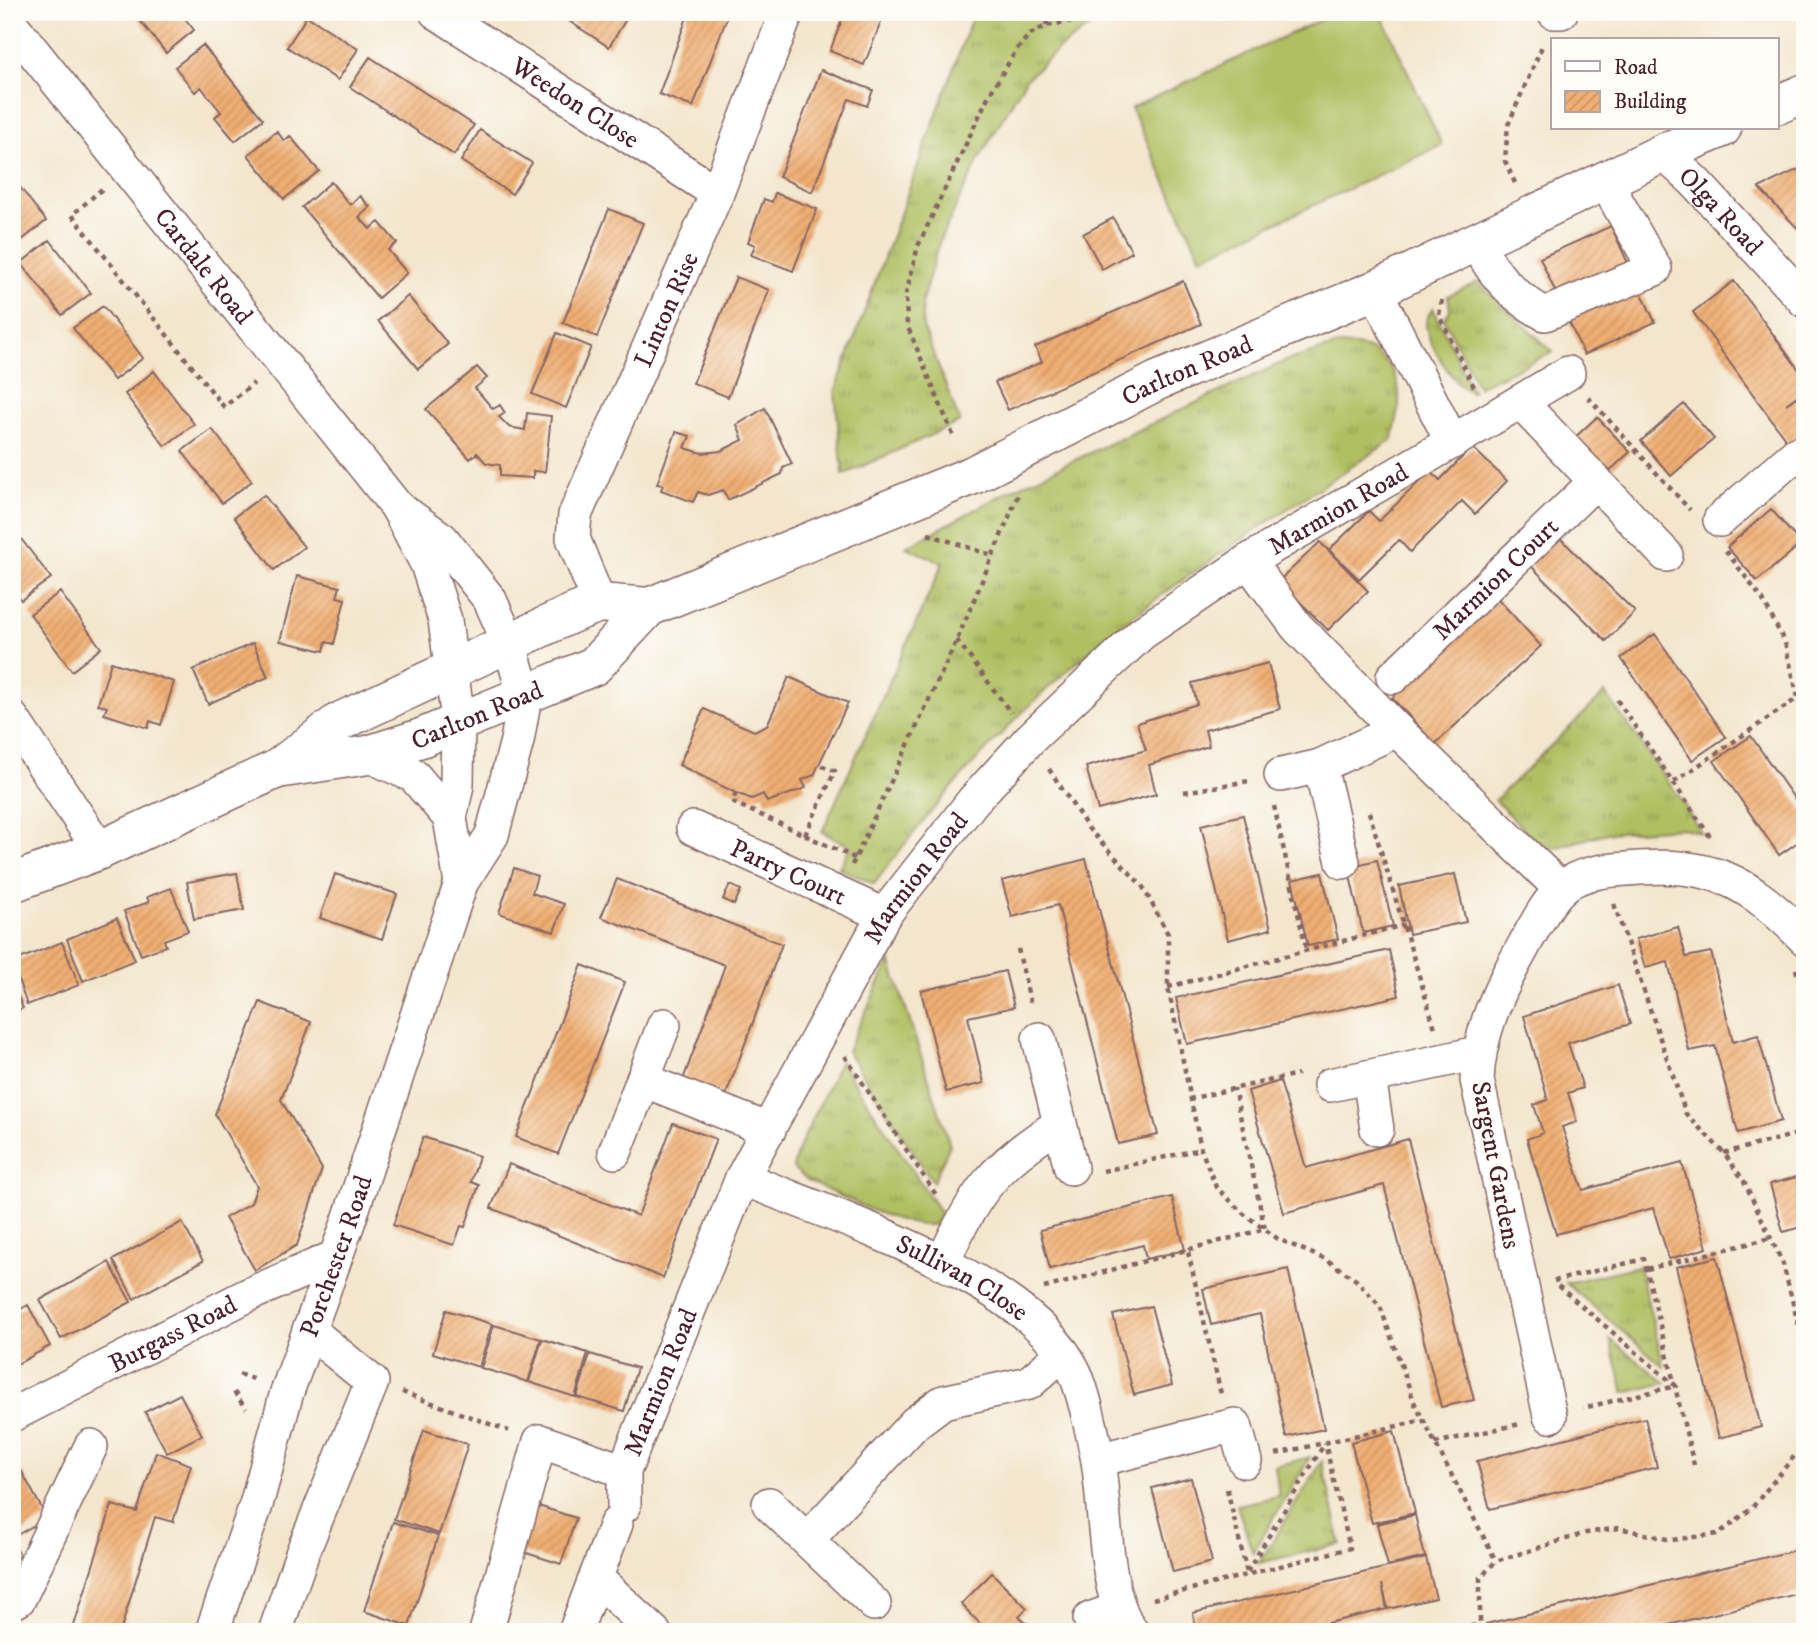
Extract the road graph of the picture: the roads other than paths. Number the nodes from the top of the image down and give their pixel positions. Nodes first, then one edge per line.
1 (436, 12) edge
2 (787, 12) edge
3 (12, 25) edge
4 (1805, 93) edge
5 (1778, 105) edge
6 (1718, 130) edge
7 (1663, 153) junction
8 (1605, 181) junction
9 (717, 193) junction
10 (1478, 243) junction
11 (1375, 290) junction
12 (1805, 301) edge
13 (1567, 373) road end
14 (1520, 402) junction
15 (1452, 442) junction
16 (1796, 454) dead end
17 (1596, 481) junction
18 (397, 507) junction
19 (1710, 524) road end
20 (1666, 555) dead end
21 (1248, 561) junction
22 (599, 603) junction
23 (649, 607) junction
24 (509, 643) junction
25 (453, 670) junction
26 (1393, 677) dead end
27 (524, 696) junction
28 (12, 718) edge
29 (458, 721) junction
30 (1397, 730) junction
31 (368, 755) junction
32 (1320, 766) junction
33 (277, 769) junction
34 (1268, 777) road end
35 (450, 818) junction
36 (693, 828) dead end
37 (100, 850) junction
38 (1343, 862) dead end
39 (12, 883) edge
40 (461, 883) junction
41 (1561, 889) junction
42 (884, 915) junction
43 (1805, 939) edge
44 (664, 1025) dead end
45 (1039, 1039) road end
46 (1478, 1053) junction
47 (1369, 1077) junction
48 (643, 1080) junction
49 (1329, 1085) road end
50 (1059, 1125) junction
51 (1377, 1129) dead end
52 (769, 1130) junction
53 (615, 1152) dead end
54 (1071, 1168) road end
55 (742, 1178) junction
56 (335, 1257) junction
57 (943, 1262) junction
58 (309, 1330) junction
59 (1063, 1353) junction
60 (381, 1362) road end
61 (12, 1415) edge
62 (1550, 1416) road end
63 (91, 1446) dead end
64 (1098, 1460) junction
65 (1245, 1461) road end
66 (624, 1471) junction
67 (769, 1504) dead end
68 (807, 1540) junction
69 (596, 1578) junction
70 (12, 1603) edge
71 (874, 1604) dead end
72 (1113, 1620) edge
73 (212, 1632) edge
74 (275, 1632) edge
75 (486, 1632) edge
76 (575, 1632) edge
77 (654, 1632) edge

1 - 9 street, Weedon Close
2 - 9 street, Linton Rise
3 - 18 street, Cardale Road
4 - 5 main road
6 - 7 main road, Carlton Road
7 - 8 main road, Carlton Road
7 - 12 street, Olga Road
8 - 10 main road, Carlton Road
8 - 10 street
9 - 22 street, Linton Rise
10 - 11 main road, Carlton Road
11 - 15 street
11 - 23 main road, Carlton Road
13 - 14 street, Marmion Road
14 - 15 street, Marmion Road
14 - 17 street
15 - 21 street, Marmion Road
16 - 19 street
17 - 20 street
17 - 26 street, Marmion Court
18 - 24 street, Cardale Road
18 - 25 street, Cardale Road
21 - 30 street
21 - 42 street, Marmion Road
22 - 23 main road, Carlton Road
22 - 24 main road, Carlton Road
23 - 27 main road, Carlton Road
24 - 25 main road, Carlton Road
24 - 27 street, Porchester Road
25 - 29 street, Porchester Road
25 - 33 main road, Carlton Road
27 - 29 main road, Carlton Road
27 - 40 street, Porchester Road
28 - 37 street
29 - 31 main road, Carlton Road
29 - 35 street, Porchester Road
30 - 32 street
30 - 41 street
31 - 33 main road, Carlton Road
31 - 35 street
32 - 34 street
32 - 38 street
33 - 37 main road, Carlton Road
35 - 40 street, Porchester Road
36 - 42 street, Parry Court
37 - 39 main road, Carlton Road
40 - 56 street, Porchester Road
41 - 43 street
41 - 46 street, Sargent Gardens
42 - 52 street, Marmion Road
44 - 48 street
45 - 50 street
46 - 47 street
46 - 62 street, Sargent Gardens
47 - 49 street
47 - 51 street
48 - 52 street
48 - 53 street
50 - 54 street
50 - 57 street
52 - 55 street, Marmion Road
55 - 57 street, Sullivan Close
55 - 66 street, Marmion Road
56 - 58 street, Porchester Road
56 - 61 street, Burgass Road
57 - 59 street, Sullivan Close
58 - 60 street
58 - 73 street, Porchester Road
58 - 74 street
59 - 64 street, Sullivan Close
59 - 68 street
63 - 70 street
64 - 65 street
64 - 72 street, Sullivan Close
66 - 69 street, Marmion Road
66 - 75 street
67 - 68 street
68 - 71 street
69 - 76 street, Marmion Road
69 - 77 street

